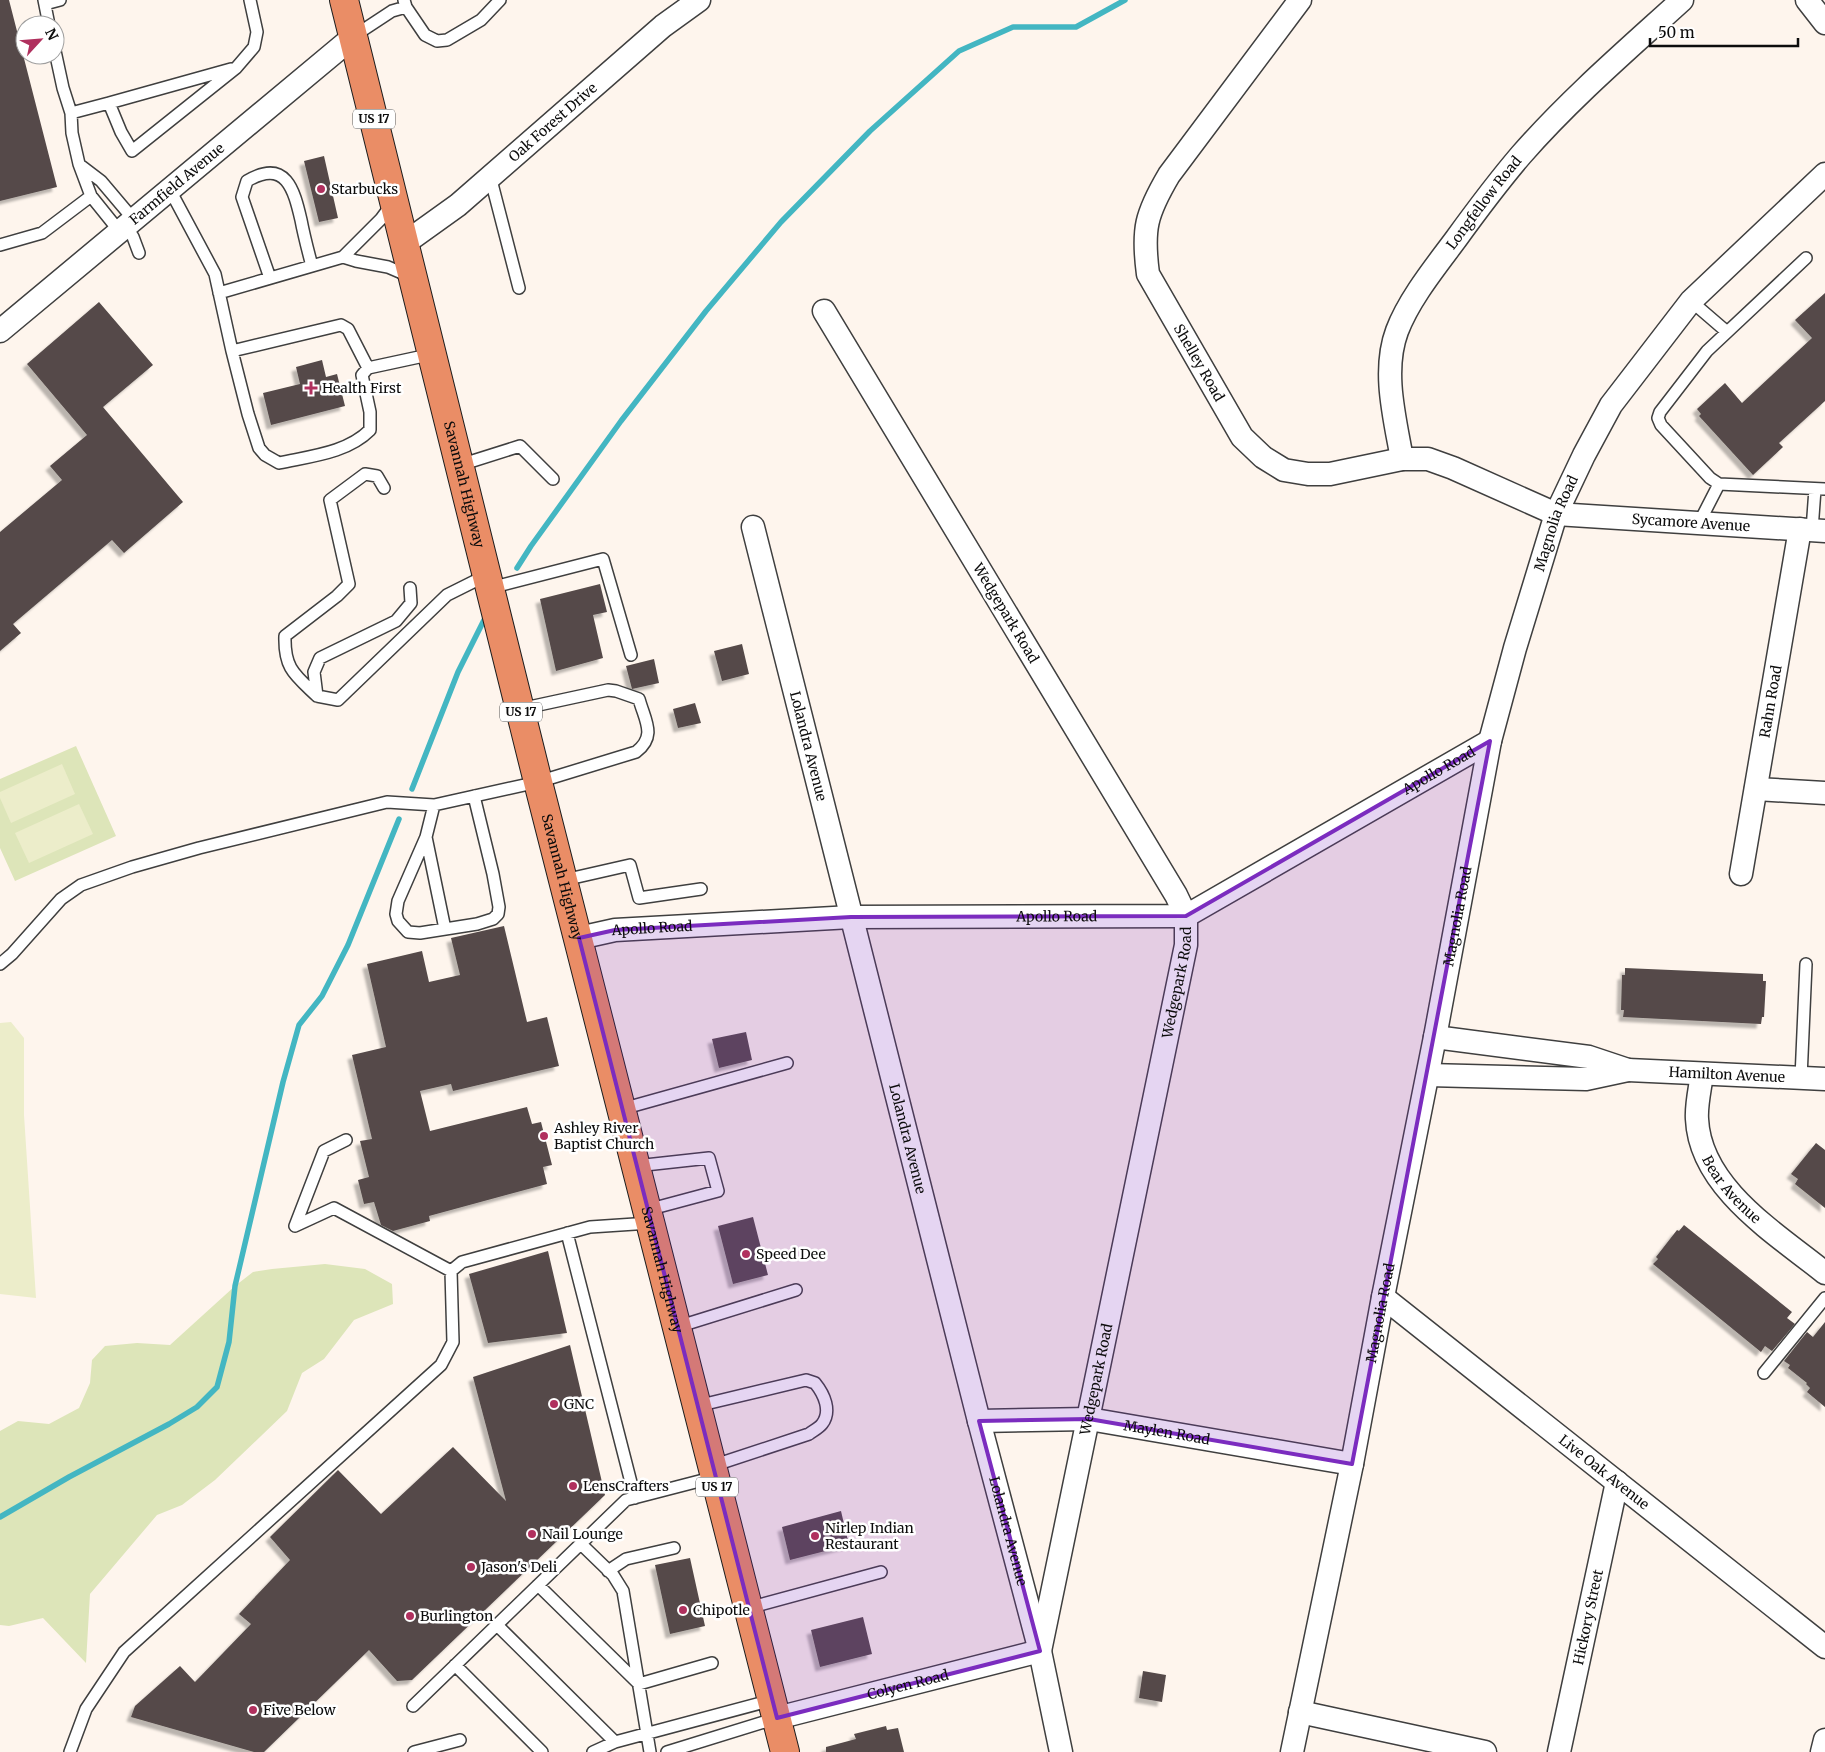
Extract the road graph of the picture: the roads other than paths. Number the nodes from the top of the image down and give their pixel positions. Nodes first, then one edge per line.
1 (60, 0) edge
2 (250, 0) edge
3 (344, 0) edge
4 (500, 0) edge
5 (699, 0) edge
6 (1300, 0) edge
7 (1682, 0) edge
8 (1808, 0) edge
9 (44, 2) edge
10 (405, 3) edge
11 (47, 15) edge
12 (1825, 23) edge
13 (353, 37) junction
14 (58, 65) edge
15 (236, 68) junction
16 (109, 103) junction
17 (71, 113) junction
18 (78, 164) junction
19 (1825, 174) edge
20 (490, 176) junction
21 (170, 190) junction
22 (90, 196) junction
23 (395, 201) junction
24 (126, 226) junction
25 (405, 243) junction
26 (0, 244) edge
27 (139, 253) dead end
28 (343, 257) junction
29 (1806, 258) dead end
30 (312, 266) junction
31 (270, 278) junction
32 (414, 278) junction
33 (518, 288) dead end
34 (219, 293) junction
35 (1691, 301) junction
36 (824, 311) dead end
37 (0, 331) edge
38 (1727, 332) junction
39 (232, 351) junction
40 (433, 354) junction
41 (368, 368) junction
42 (1402, 459) junction
43 (460, 465) junction
44 (553, 479) dead end
45 (1719, 484) junction
46 (384, 488) dead end
47 (1820, 489) edge
48 (1556, 514) junction
49 (1698, 523) junction
50 (753, 527) dead end
51 (1812, 530) edge
52 (489, 581) junction
53 (410, 588) dead end
54 (632, 655) dead end
55 (317, 696) junction
56 (520, 710) junction
57 (1490, 741) junction
58 (538, 782) junction
59 (1756, 789) junction
60 (1825, 793) edge
61 (474, 796) junction
62 (434, 805) junction
63 (426, 837) junction
64 (1741, 874) dead end
65 (564, 880) junction
66 (701, 888) dead end
67 (1186, 916) junction
68 (851, 917) junction
69 (445, 929) junction
70 (579, 938) junction
71 (0, 964) edge
72 (1806, 964) dead end
73 (1435, 1037) junction
74 (1525, 1049) junction
75 (787, 1063) dead end
76 (1628, 1070) junction
77 (1702, 1074) junction
78 (1428, 1075) junction
79 (1522, 1078) junction
80 (1801, 1078) junction
81 (1825, 1079) edge
82 (622, 1109) junction
83 (346, 1140) dead end
84 (636, 1166) junction
85 (649, 1216) junction
86 (567, 1233) junction
87 (451, 1271) junction
88 (1825, 1273) edge
89 (796, 1290) dead end
90 (1383, 1297) junction
91 (1825, 1298) edge
92 (677, 1327) junction
93 (1764, 1373) dead end
94 (697, 1406) junction
95 (1089, 1419) junction
96 (979, 1421) junction
97 (1352, 1464) junction
98 (714, 1472) junction
99 (1617, 1482) junction
100 (635, 1498) junction
101 (581, 1544) junction
102 (674, 1548) dead end
103 (608, 1571) junction
104 (881, 1572) dead end
105 (538, 1585) junction
106 (748, 1608) junction
107 (497, 1625) junction
108 (1825, 1647) edge
109 (1040, 1651) junction
110 (712, 1663) dead end
111 (455, 1665) junction
112 (639, 1684) junction
113 (413, 1706) dead end
114 (774, 1709) junction
115 (1300, 1712) junction
116 (647, 1733) junction
117 (460, 1740) dead end
118 (1825, 1740) edge
119 (615, 1742) junction
120 (70, 1752) edge
121 (414, 1752) edge
122 (542, 1752) edge
123 (593, 1752) edge
124 (650, 1752) edge
125 (667, 1752) edge
126 (785, 1752) edge
127 (1061, 1752) edge
128 (1292, 1752) edge
129 (1485, 1752) edge
130 (1559, 1752) edge
131 (1822, 1752) edge

1 - 9 lane
2 - 15 lane
3 - 13 highway, Savannah Highway / US 17
4 - 10 lane
5 - 20 street, Oak Forest Drive
6 - 42 street, Shelley Road
7 - 42 street, Longfellow Road
8 - 12 street
9 - 11 lane
10 - 13 lane
13 - 21 street, Farmfield Avenue
13 - 23 highway, Savannah Highway / US 17
14 - 17 lane
15 - 16 lane
15 - 16 lane
16 - 17 lane
17 - 18 lane
18 - 22 lane
18 - 24 lane
19 - 35 street, Magnolia Road
20 - 25 street, Oak Forest Drive
20 - 33 lane
21 - 24 street, Farmfield Avenue
21 - 34 lane
22 - 24 lane
22 - 26 lane
23 - 25 highway, Savannah Highway / US 17
23 - 28 lane
24 - 27 lane
24 - 37 street, Farmfield Avenue
25 - 32 highway, Savannah Highway / US 17
28 - 30 lane
28 - 32 lane
29 - 38 lane
30 - 31 lane
30 - 31 lane
31 - 34 lane
32 - 40 highway, Savannah Highway / US 17
34 - 39 lane
35 - 38 lane
35 - 48 street, Magnolia Road
36 - 67 street, Wedgepark Road
38 - 45 lane
39 - 41 lane
39 - 41 lane
40 - 41 lane
40 - 43 highway, Savannah Highway / US 17
42 - 48 street, Shelley Road
43 - 44 lane
43 - 52 highway, Savannah Highway / US 17
45 - 47 lane
45 - 49 lane
46 - 55 lane
47 - 51 lane
48 - 49 street, Sycamore Avenue
48 - 57 street, Magnolia Road
49 - 51 street, Sycamore Avenue
50 - 68 street, Lolandra Avenue
51 - 59 street, Rahn Road
52 - 54 lane
52 - 55 lane
52 - 56 highway, Savannah Highway / US 17
53 - 55 lane
56 - 58 highway, Savannah Highway / US 17
56 - 58 lane
57 - 67 street, Apollo Road
57 - 73 street, Magnolia Road
58 - 61 lane
58 - 65 highway, Savannah Highway / US 17
59 - 60 street
59 - 64 street, Rahn Road
61 - 62 lane
61 - 69 lane
62 - 63 lane
62 - 71 lane
63 - 69 lane
63 - 69 lane
65 - 66 lane
65 - 70 highway, Savannah Highway / US 17
67 - 68 street, Apollo Road
67 - 95 street, Wedgepark Road
68 - 70 street, Apollo Road
68 - 96 street, Lolandra Avenue
70 - 82 highway, Savannah Highway / US 17
72 - 80 lane
73 - 74 street, Hamilton Avenue
73 - 78 street, Magnolia Road
74 - 76 street, Hamilton Avenue
74 - 79 street
75 - 82 lane
76 - 77 street, Hamilton Avenue
76 - 79 street, Hamilton Avenue
77 - 80 street, Hamilton Avenue
77 - 88 street, Bear Avenue
78 - 79 street, Hamilton Avenue
78 - 90 street, Magnolia Road
80 - 81 street, Hamilton Avenue
82 - 84 highway, Savannah Highway / US 17
83 - 87 lane
84 - 85 highway, Savannah Highway / US 17
84 - 85 lane
85 - 86 lane
85 - 92 highway, Savannah Highway / US 17
86 - 87 lane
86 - 100 lane
87 - 120 lane
89 - 92 lane
90 - 97 street, Magnolia Road
90 - 99 street, Live Oak Avenue
91 - 93 lane
92 - 94 highway, Savannah Highway / US 17
94 - 98 highway, Savannah Highway / US 17
94 - 98 lane
95 - 96 street, Maylen Road
95 - 97 street, Maylen Road
95 - 109 street, Wedgepark Road
96 - 109 street, Lolandra Avenue
97 - 115 street, Magnolia Road
98 - 100 lane
98 - 106 highway, Savannah Highway / US 17
99 - 108 street, Live Oak Avenue
99 - 130 street, Hickory Street
100 - 101 lane
101 - 103 lane
101 - 105 lane
102 - 103 lane
103 - 112 lane
104 - 106 lane
105 - 107 lane
105 - 112 lane
106 - 114 highway, Savannah Highway / US 17
107 - 111 lane
107 - 119 lane
109 - 114 street, Colyen Road
109 - 127 street, Lolandra Avenue
110 - 112 lane
111 - 113 lane
111 - 122 lane
112 - 116 lane
114 - 116 lane
114 - 125 lane
114 - 126 highway, Savannah Highway / US 17
115 - 128 street, Magnolia Road
115 - 129 street
116 - 119 lane
116 - 124 lane
117 - 121 lane
118 - 131 street
119 - 123 lane

